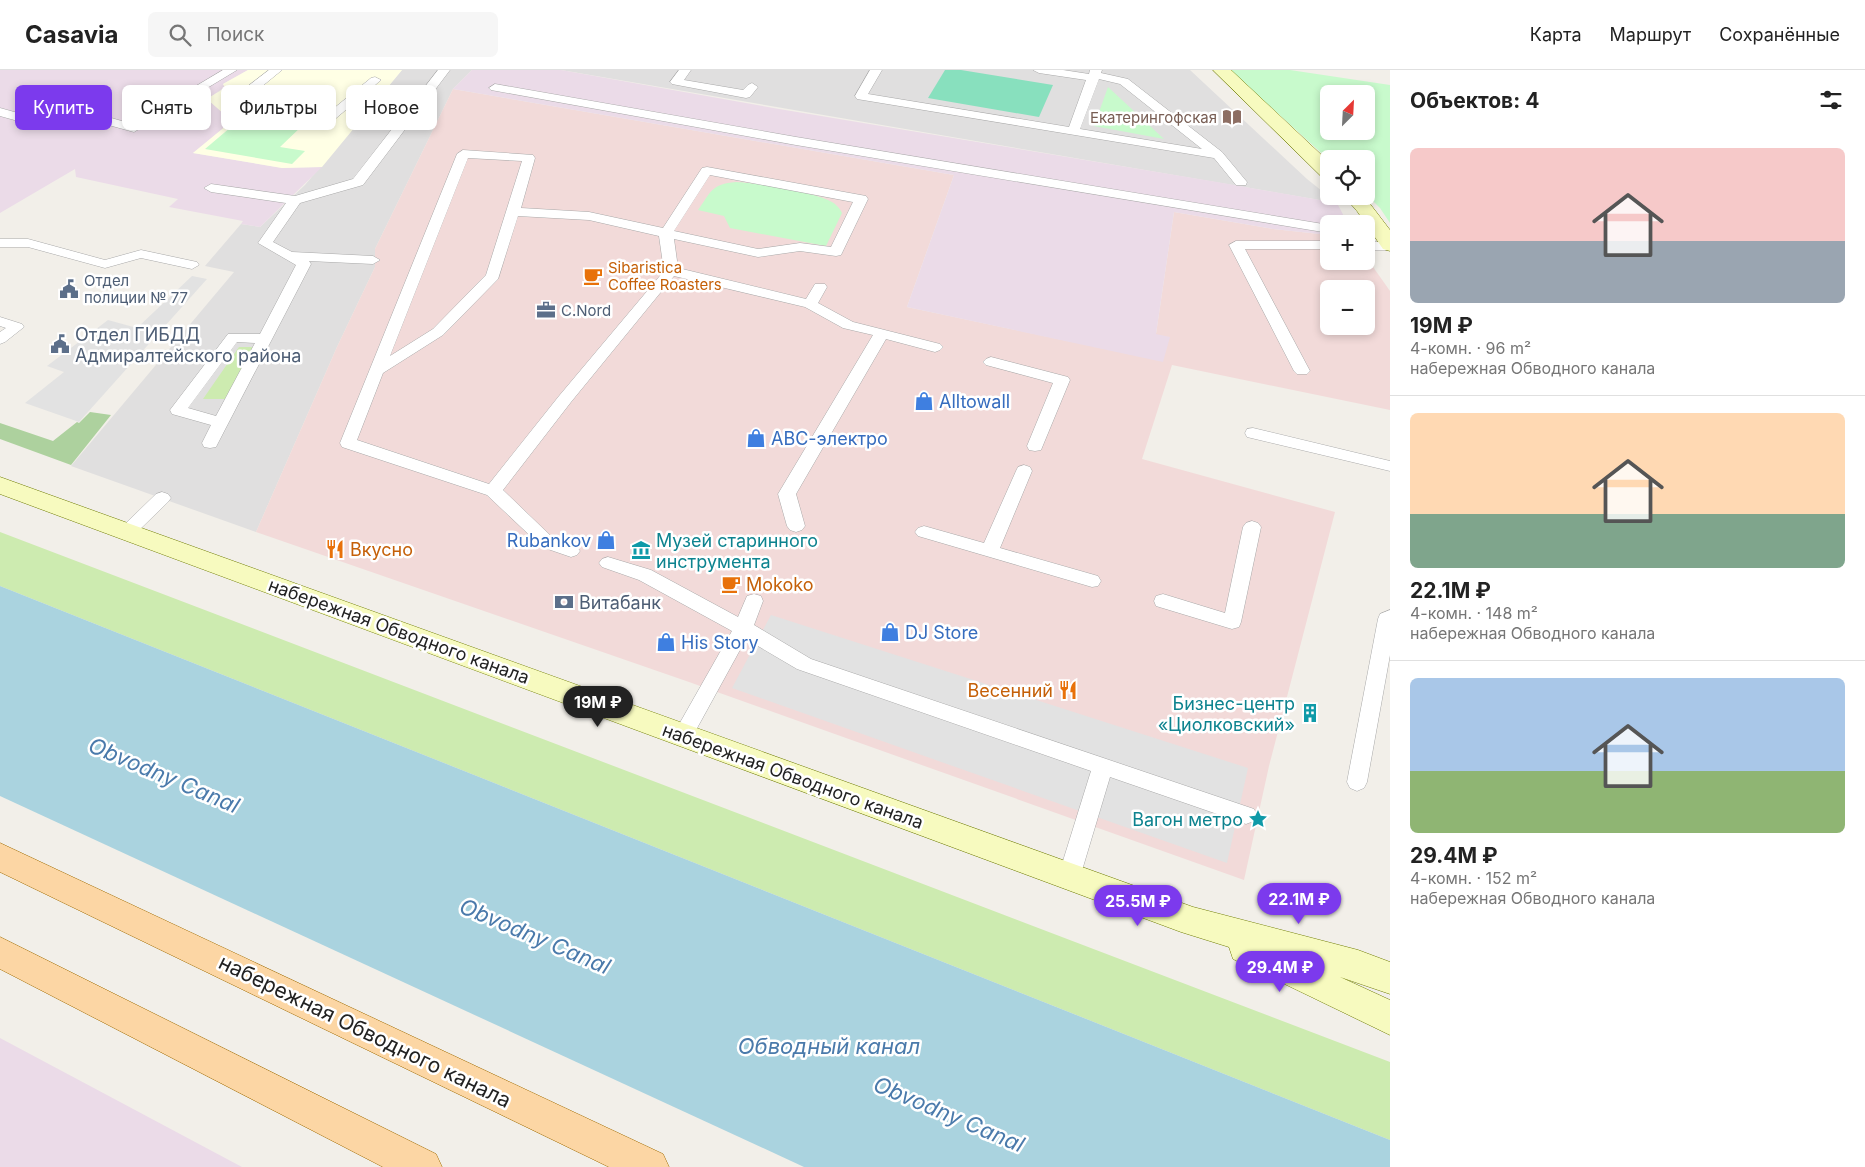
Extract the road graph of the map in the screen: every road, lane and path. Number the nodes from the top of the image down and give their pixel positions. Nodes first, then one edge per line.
1 (231, 70) edge
2 (276, 70) edge
3 (444, 70) edge
4 (685, 70) edge
5 (876, 70) edge
6 (1039, 70) edge
7 (1221, 70) edge
8 (1095, 74) edge
9 (375, 80) dead end
10 (752, 87) dead end
11 (495, 88) dead end
12 (0, 112) edge
13 (1073, 131) junction
14 (1218, 155) junction
15 (1320, 164) edge
16 (1241, 182) dead end
17 (211, 188) dead end
18 (295, 200) junction
19 (1362, 205) edge
20 (513, 212) junction
21 (1320, 228) edge
22 (666, 233) junction
23 (1382, 239) edge
24 (0, 244) edge
25 (1320, 245) edge
26 (290, 256) junction
27 (373, 260) dead end
28 (192, 265) dead end
29 (671, 271) junction
30 (820, 288) dead end
31 (810, 304) junction
32 (0, 322) edge
33 (882, 334) junction
34 (0, 339) edge
35 (265, 339) junction
36 (935, 347) dead end
37 (991, 362) dead end
38 (376, 370) junction
39 (1302, 371) dead end
40 (221, 423) junction
41 (1253, 433) dead end
42 (210, 443) dead end
43 (1035, 446) dead end
44 (1390, 466) edge
45 (1024, 471) dead end
46 (0, 485) edge
47 (493, 491) junction
48 (162, 498) dead end
49 (796, 526) dead end
50 (1252, 527) dead end
51 (127, 532) junction
52 (924, 532) dead end
53 (571, 551) dead end
54 (990, 551) junction
55 (608, 563) dead end
56 (1092, 581) dead end
57 (754, 601) dead end
58 (1163, 602) dead end
59 (1390, 618) edge
60 (742, 628) junction
61 (683, 735) junction
62 (1103, 767) junction
63 (1357, 782) dead end
64 (1246, 815) dead end
65 (0, 856) edge
66 (1069, 877) junction
67 (1193, 922) junction
68 (0, 952) edge
69 (1390, 978) edge
70 (1390, 1018) edge
71 (422, 1167) edge
72 (650, 1167) edge

1 - 12 lane
2 - 9 lane
3 - 18 lane
4 - 10 lane
5 - 13 lane
6 - 8 lane
7 - 15 street
8 - 13 lane
8 - 14 lane
11 - 21 lane
13 - 14 lane
14 - 16 lane
17 - 18 lane
18 - 26 lane
19 - 23 street
20 - 22 lane
20 - 38 lane
20 - 38 lane
22 - 22 lane
22 - 29 lane
24 - 28 lane
25 - 39 lane
26 - 27 lane
26 - 35 lane
29 - 31 lane
29 - 47 lane
30 - 31 lane
31 - 33 lane
32 - 34 lane
33 - 36 lane
33 - 49 lane
35 - 40 lane
35 - 40 lane
37 - 43 lane
38 - 47 lane
40 - 42 lane
41 - 44 lane
45 - 54 lane
46 - 51 street, набережная Обводного канала
47 - 53 lane
48 - 51 lane
50 - 58 lane
51 - 61 street, набережная Обводного канала
52 - 54 lane
54 - 56 lane
55 - 60 lane
57 - 60 lane
59 - 63 lane
60 - 61 lane
60 - 62 lane
61 - 66 street, набережная Обводного канала
62 - 64 lane
62 - 66 lane
65 - 72 main road, набережная Обводного канала
66 - 67 street, набережная Обводного канала
67 - 69 street, набережная Обводного канала
67 - 70 street, набережная Обводного канала
68 - 71 main road

